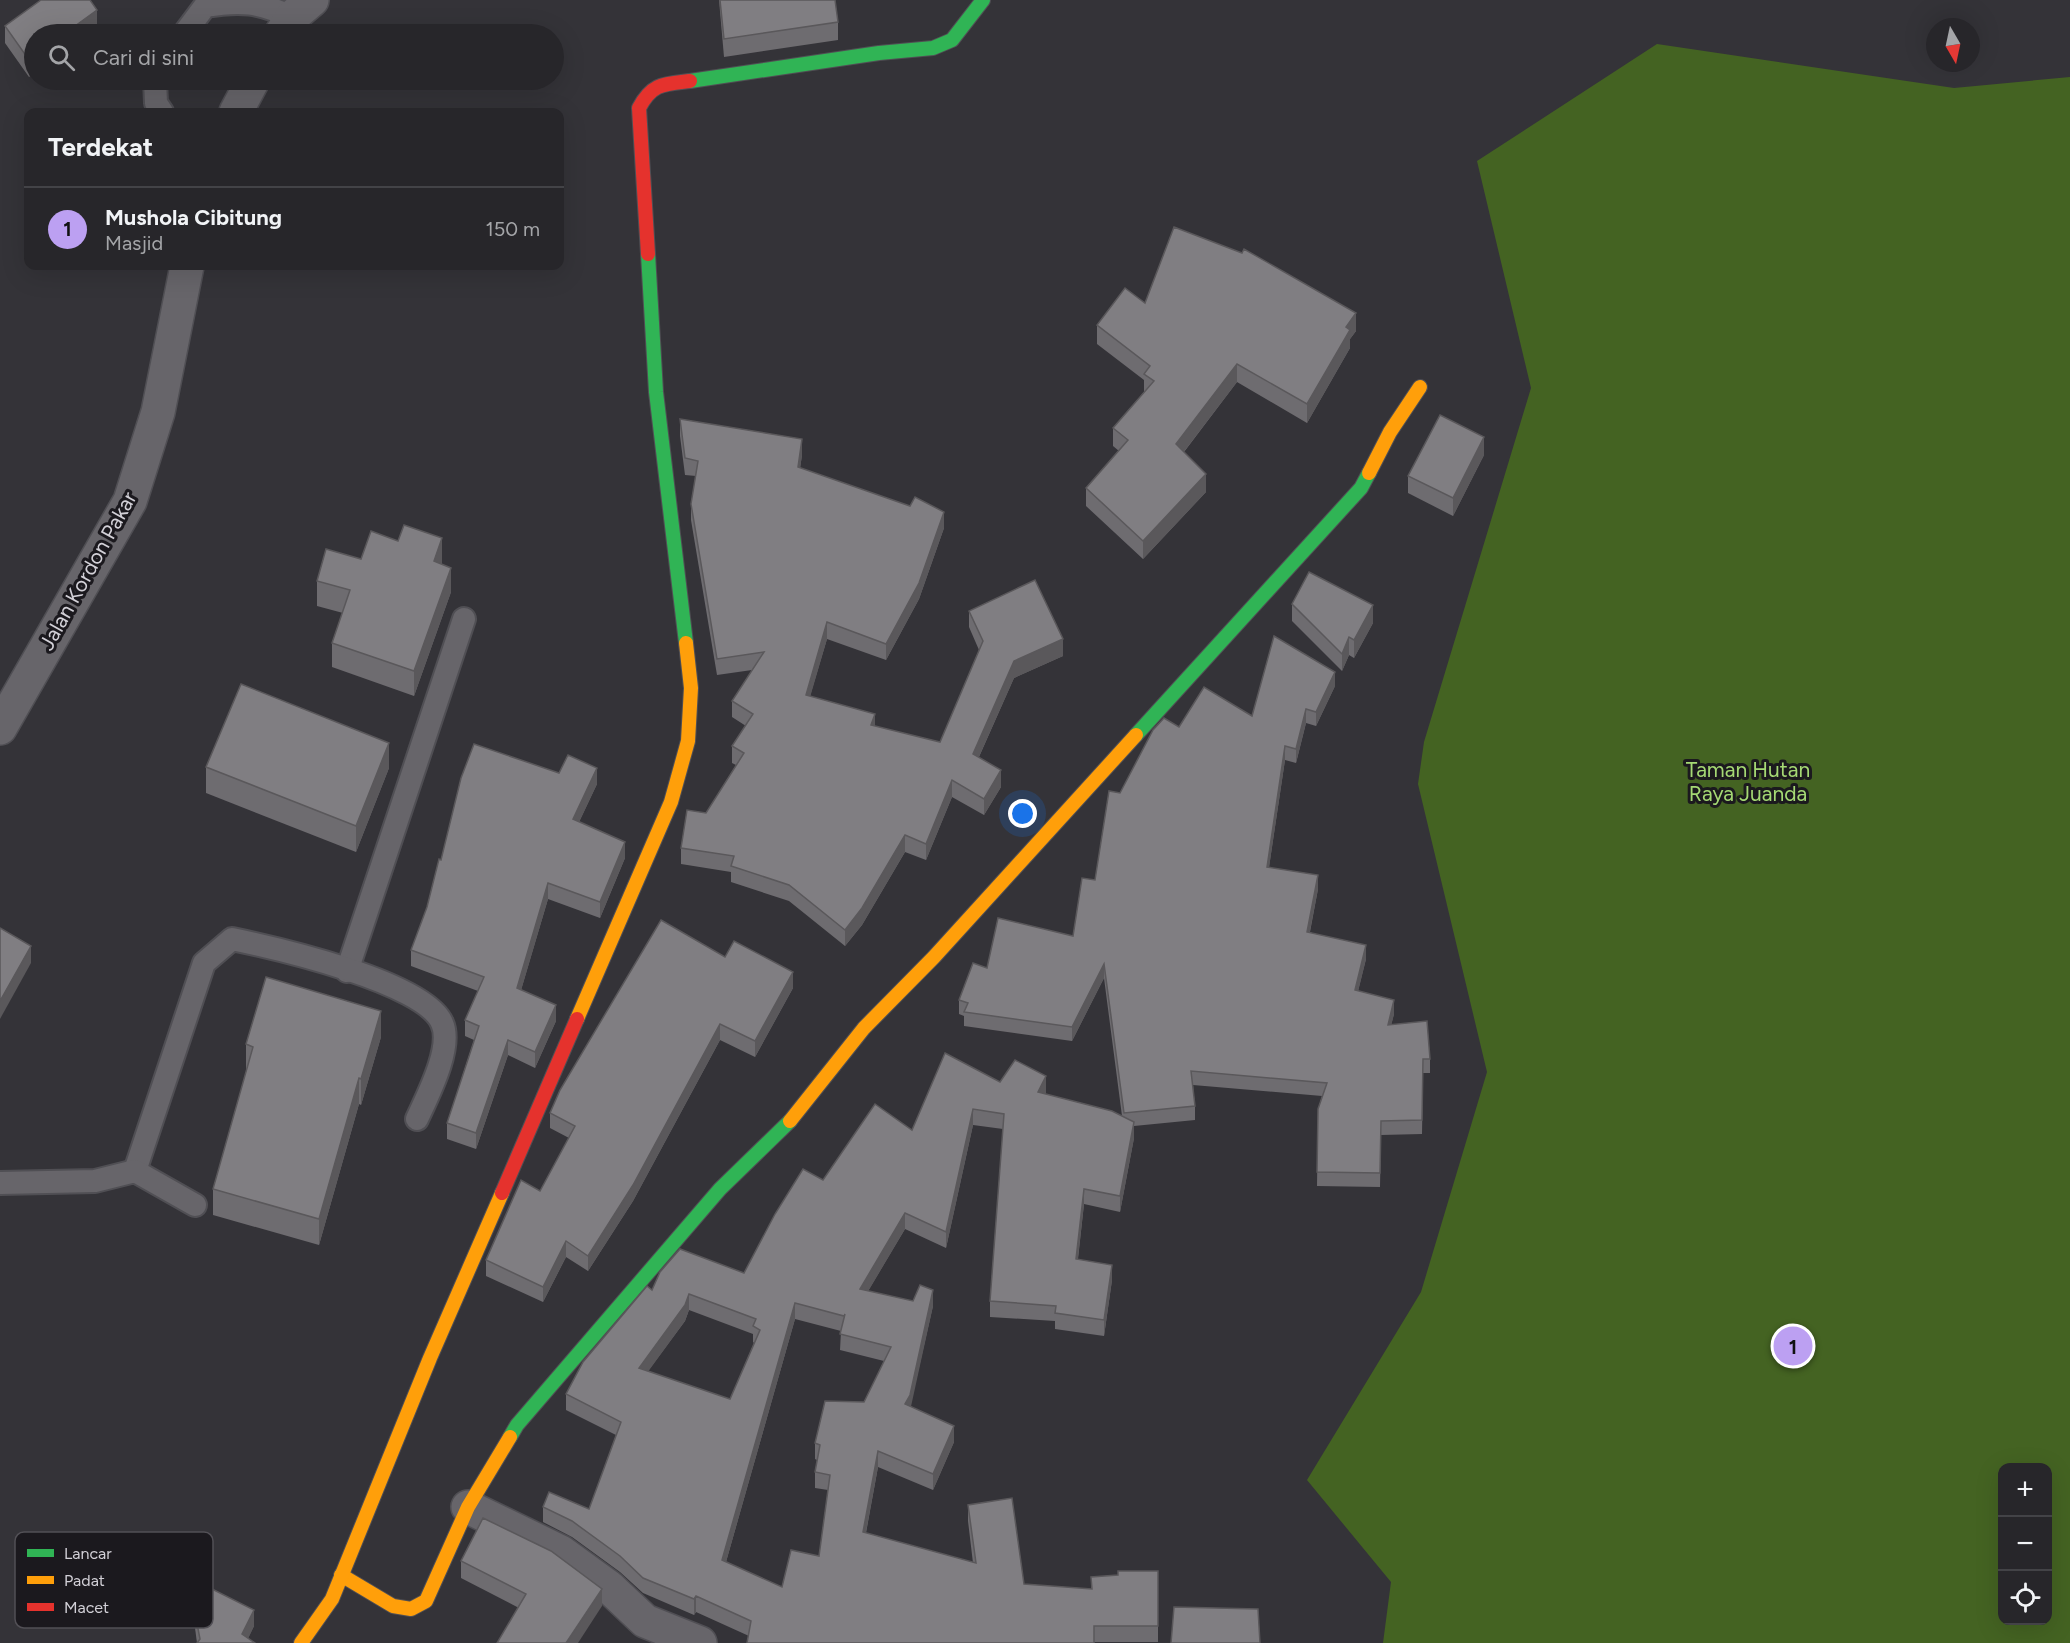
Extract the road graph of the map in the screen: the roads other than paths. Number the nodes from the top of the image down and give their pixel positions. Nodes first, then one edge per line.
1 (983, 0) edge
2 (295, 17) edge
3 (192, 24) edge
4 (155, 90) edge
5 (248, 90) edge
6 (159, 108) edge
7 (238, 108) edge
8 (186, 270) edge
9 (1420, 387) dead end
10 (464, 619) dead end
11 (0, 728) edge
12 (347, 971) junction
13 (417, 1119) dead end
14 (135, 1171) junction
15 (0, 1183) edge
16 (195, 1205) dead end
17 (468, 1507) junction
18 (341, 1575) junction
19 (301, 1643) edge
20 (700, 1643) edge

1 - 18 street
2 - 3 lane
4 - 6 lane
5 - 7 street
8 - 11 street, Jalan Kordon Pakar
9 - 17 street
10 - 12 lane
12 - 13 lane
12 - 14 lane
14 - 15 lane
14 - 16 lane
17 - 18 street
17 - 20 street
18 - 19 street

